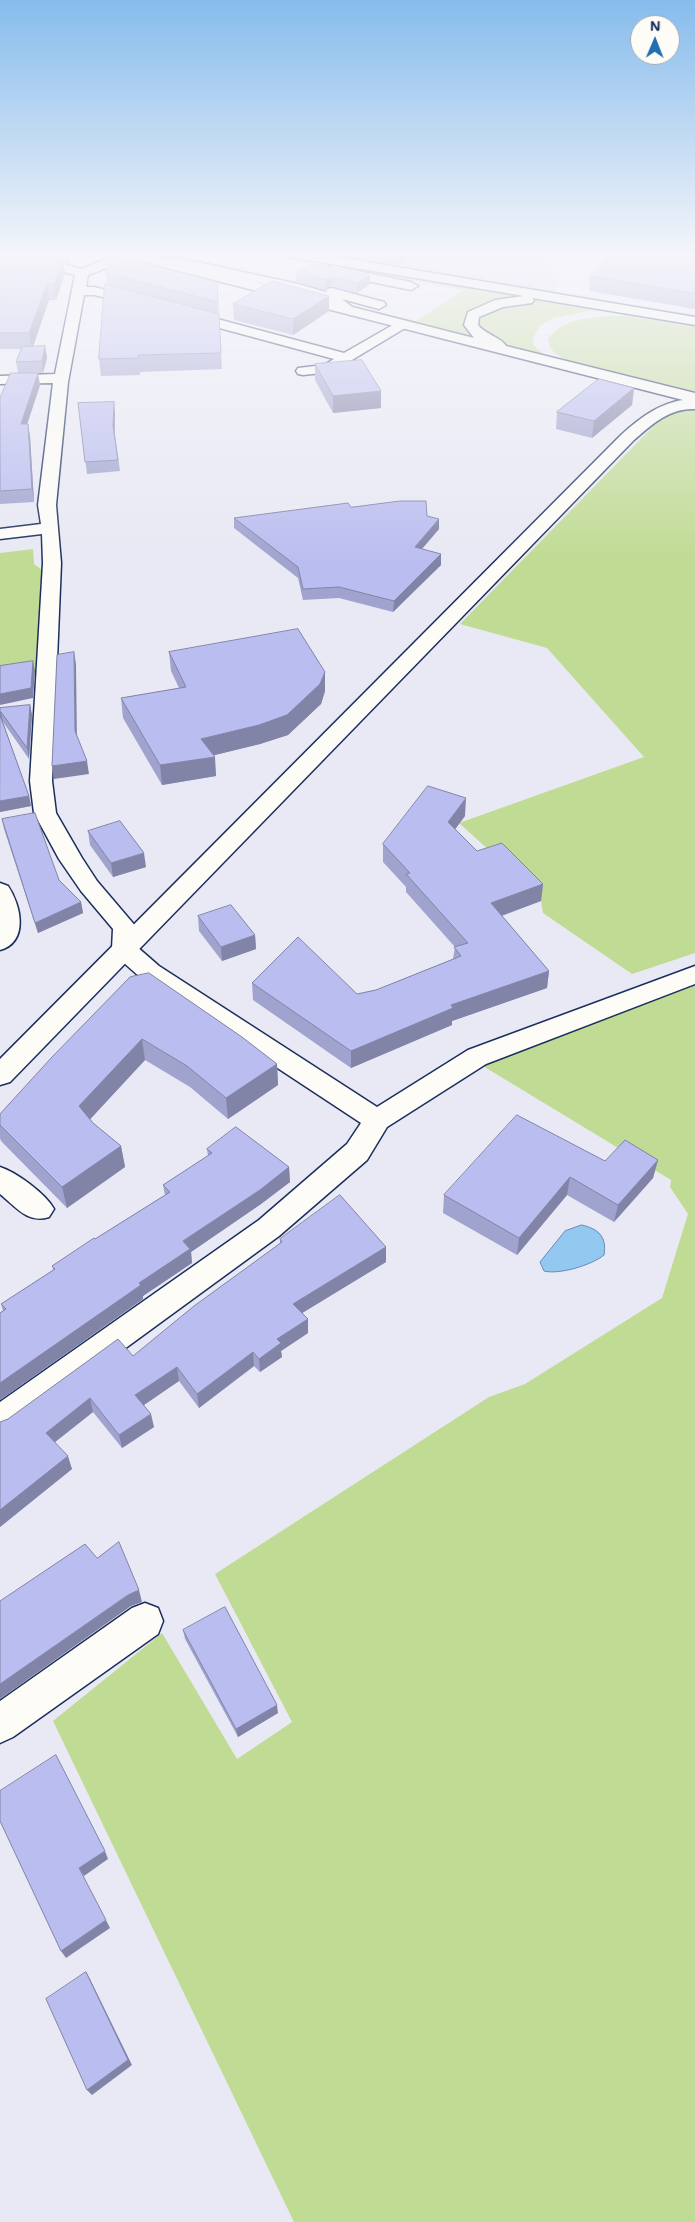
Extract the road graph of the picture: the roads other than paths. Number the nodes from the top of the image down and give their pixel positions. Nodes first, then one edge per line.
1 (66, 357) edge
2 (342, 357) edge
3 (528, 357) edge
4 (347, 358) joint
5 (572, 367) junction
6 (303, 371) dead end
7 (62, 378) junction
8 (0, 380) edge
9 (695, 398) edge
10 (695, 404) edge
11 (648, 419) junction
12 (50, 528) junction
13 (0, 534) edge
14 (0, 891) edge
15 (0, 942) edge
16 (124, 949) junction
17 (695, 975) edge
18 (0, 1075) edge
19 (377, 1120) junction
20 (0, 1178) edge
21 (39, 1210) dead end
22 (0, 1421) edge
23 (145, 1622) dead end
24 (0, 1724) edge

1 - 7 street
2 - 4 street
3 - 5 street
4 - 6 street
5 - 9 street
5 - 11 street
7 - 8 street
7 - 12 street
10 - 11 street
11 - 16 street
12 - 13 street
12 - 16 street
14 - 15 street
16 - 18 street
16 - 19 street
17 - 19 street
19 - 22 street
20 - 21 street
23 - 24 street

